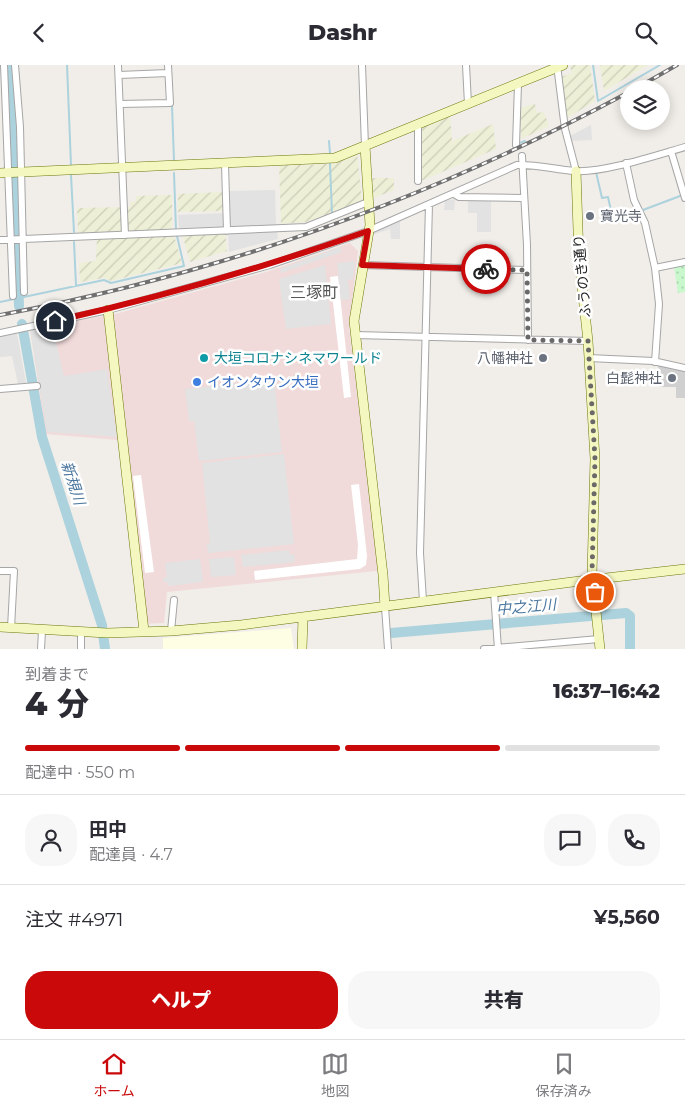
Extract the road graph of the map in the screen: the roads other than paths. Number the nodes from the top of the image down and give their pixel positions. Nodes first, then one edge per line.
1 (4, 65) edge
2 (15, 65) edge
3 (118, 65) edge
4 (168, 65) edge
5 (362, 65) edge
6 (466, 65) edge
7 (559, 66) edge
8 (168, 73) junction
9 (119, 75) junction
10 (518, 84) junction
11 (120, 104) junction
12 (468, 104) junction
13 (418, 124) junction
14 (516, 145) dead end
15 (365, 146) junction
16 (685, 147) edge
17 (670, 151) junction
18 (522, 157) dead end
19 (626, 163) junction
20 (224, 164) junction
21 (522, 165) junction
22 (122, 168) junction
23 (576, 171) junction
24 (11, 172) edge
25 (418, 181) dead end
26 (454, 194) junction
27 (523, 198) junction
28 (685, 198) edge
29 (368, 202) junction
30 (430, 205) junction
31 (228, 231) junction
32 (368, 231) junction
33 (125, 235) junction
34 (21, 239) junction
35 (0, 240) edge
36 (11, 240) junction
37 (685, 263) edge
38 (362, 265) junction
39 (429, 266) junction
40 (655, 268) junction
41 (527, 270) junction
42 (24, 293) dead end
43 (13, 295) dead end
44 (108, 310) junction
45 (0, 333) edge
46 (355, 335) junction
47 (426, 337) junction
48 (528, 340) junction
49 (588, 341) junction
50 (589, 358) junction
51 (655, 362) junction
52 (685, 368) edge
53 (37, 387) dead end
54 (0, 389) edge
55 (685, 569) edge
56 (0, 571) edge
57 (593, 579) junction
58 (494, 592) junction
59 (174, 600) dead end
60 (423, 601) junction
61 (384, 607) junction
62 (303, 618) junction
63 (0, 627) edge
64 (11, 628) junction
65 (42, 631) junction
66 (144, 631) junction
67 (171, 631) junction
68 (81, 632) junction
69 (599, 639) junction
70 (498, 648) edge
71 (41, 649) edge
72 (81, 649) edge
73 (302, 649) edge
74 (388, 649) edge
75 (484, 649) edge
76 (600, 649) edge

1 - 24 street
2 - 24 street
3 - 9 street
4 - 8 street
5 - 15 street
6 - 12 street
7 - 10 street
7 - 23 street
8 - 9 street
8 - 11 street
9 - 11 street
10 - 12 street
10 - 14 street
11 - 22 street
12 - 13 street
13 - 15 street
13 - 25 street
15 - 20 street
15 - 29 street
16 - 17 street
17 - 19 street
17 - 28 street
18 - 21 street
19 - 23 street
19 - 40 street
20 - 22 street
20 - 31 street
21 - 23 street
21 - 26 street
21 - 27 street
22 - 24 street
22 - 33 street
23 - 49 street, ふうのき通り
24 - 34 street
24 - 36 street
26 - 27 street
26 - 30 street
27 - 41 street
29 - 31 street
29 - 32 street
30 - 32 street
30 - 39 street
31 - 33 street
32 - 38 street
32 - 44 street
33 - 34 street
34 - 36 street
34 - 42 street
35 - 36 street
36 - 43 street
37 - 40 street
38 - 39 street
38 - 46 street
39 - 41 street
39 - 47 street
40 - 51 street
41 - 48 street
44 - 45 street
44 - 66 street
46 - 47 street
46 - 61 street
47 - 48 street
47 - 60 street
48 - 49 street
49 - 50 street, ふうのき通り
50 - 51 street
50 - 57 street, ふうのき通り
51 - 52 street
53 - 54 street
55 - 57 street
56 - 64 street
57 - 58 street
57 - 69 street, ふうのき通り
58 - 60 street
58 - 70 street
59 - 67 street
60 - 61 street
61 - 62 street
61 - 74 street
62 - 67 street
62 - 73 street
63 - 64 street
64 - 65 street
65 - 68 street
65 - 71 street
66 - 67 street
66 - 68 street
68 - 72 street
69 - 70 street
69 - 76 street, ふうのき通り
70 - 75 street

